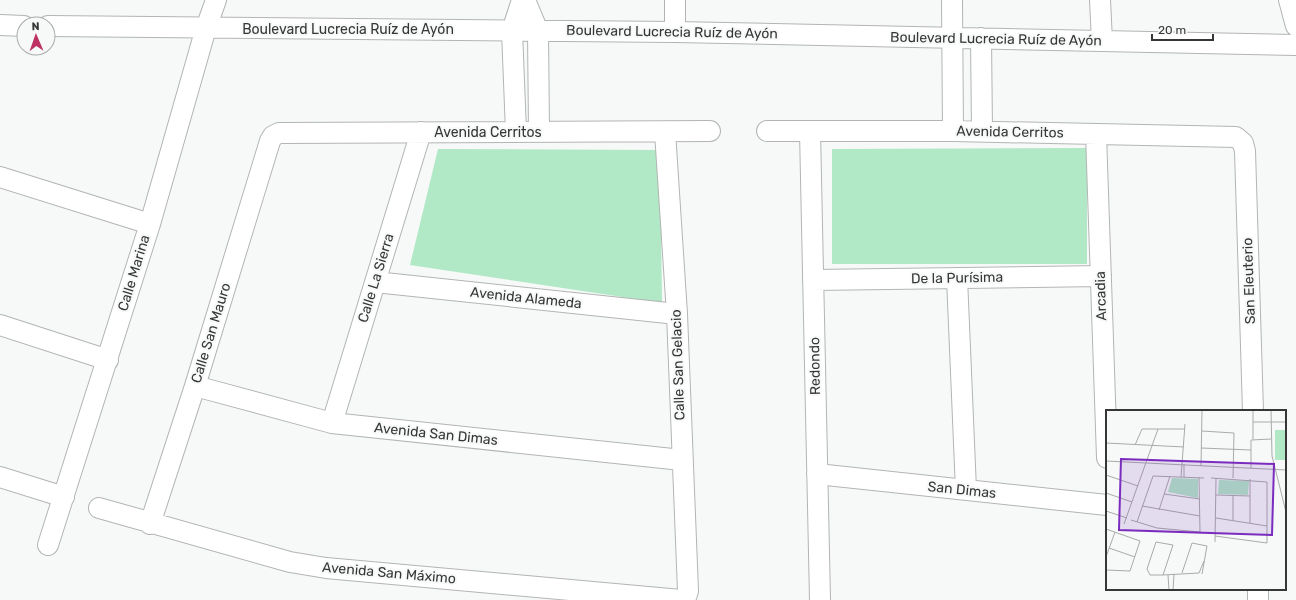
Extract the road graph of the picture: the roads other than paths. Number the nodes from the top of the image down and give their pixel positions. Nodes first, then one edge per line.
1 (216, 0) edge
2 (522, 0) edge
3 (525, 0) edge
4 (675, 0) edge
5 (952, 0) edge
6 (1100, 0) edge
7 (1289, 0) edge
8 (0, 25) edge
9 (16, 26) edge
10 (56, 26) edge
11 (1296, 26) edge
12 (206, 28) junction
13 (512, 31) junction
14 (538, 31) junction
15 (675, 32) junction
16 (951, 38) junction
17 (982, 38) junction
18 (1102, 41) junction
19 (1296, 45) edge
20 (710, 131) dead end
21 (810, 131) junction
22 (953, 131) junction
23 (982, 131) junction
24 (420, 132) junction
25 (516, 132) junction
26 (539, 132) junction
27 (664, 132) junction
28 (767, 132) dead end
29 (1096, 134) junction
30 (270, 141) joint
31 (1245, 151) joint
32 (0, 177) edge
33 (150, 224) junction
34 (1101, 276) junction
35 (957, 278) junction
36 (813, 280) junction
37 (375, 282) junction
38 (676, 314) junction
39 (0, 325) edge
40 (108, 360) junction
41 (195, 386) junction
42 (1253, 410) edge
43 (332, 423) junction
44 (1106, 428) edge
45 (682, 460) junction
46 (817, 474) junction
47 (0, 476) edge
48 (966, 490) junction
49 (64, 497) junction
50 (1106, 505) edge
51 (99, 508) dead end
52 (150, 524) junction
53 (48, 545) dead end
54 (686, 597) joint
55 (820, 600) edge

1 - 12 street, Calle Marina
2 - 13 street
3 - 14 street
4 - 15 street
5 - 16 street
6 - 18 street
7 - 11 street
8 - 9 street
10 - 12 street, Boulevard Lucrecia Ruíz de Ayón
12 - 13 street, Boulevard Lucrecia Ruíz de Ayón
12 - 33 street, Calle Marina
13 - 14 street, Boulevard Lucrecia Ruíz de Ayón
13 - 25 street
14 - 15 street, Boulevard Lucrecia Ruíz de Ayón
14 - 26 street
15 - 16 street, Boulevard Lucrecia Ruíz de Ayón
16 - 17 street, Boulevard Lucrecia Ruíz de Ayón
16 - 22 street
17 - 18 street, Boulevard Lucrecia Ruíz de Ayón
17 - 23 street
18 - 19 street, Boulevard Lucrecia Ruíz de Ayón
20 - 27 street, Avenida Cerritos
21 - 22 street, Avenida Cerritos
21 - 28 street, Avenida Cerritos
21 - 36 street, Redondo
22 - 23 street, Avenida Cerritos
23 - 29 street, Avenida Cerritos
24 - 25 street, Avenida Cerritos
24 - 30 street, Avenida Cerritos
24 - 37 street, Calle La Sierra
25 - 26 street, Avenida Cerritos
26 - 27 street, Avenida Cerritos
27 - 38 street, Calle San Gelacio
29 - 31 street, Avenida Cerritos
29 - 34 street, Arcadia
30 - 41 street, Calle San Mauro
31 - 42 street, San Eleuterio
32 - 33 street
33 - 40 street, Calle Marina
34 - 35 street, De la Purísima
34 - 44 street, Arcadia
35 - 36 street, De la Purísima
35 - 48 street
36 - 46 street, Redondo
37 - 38 street, Avenida Alameda
37 - 43 street, Calle La Sierra
38 - 45 street, Calle San Gelacio
39 - 40 street
40 - 49 street, Calle Marina
41 - 43 street, Avenida San Dimas
41 - 52 street, Calle San Mauro
43 - 45 street, Avenida San Dimas
45 - 54 street, Calle San Gelacio
46 - 48 street, San Dimas
46 - 55 street, Redondo
47 - 49 street
48 - 50 street, San Dimas
49 - 53 street, Calle Marina
51 - 52 street, Avenida San Máximo
52 - 54 street, Avenida San Máximo

